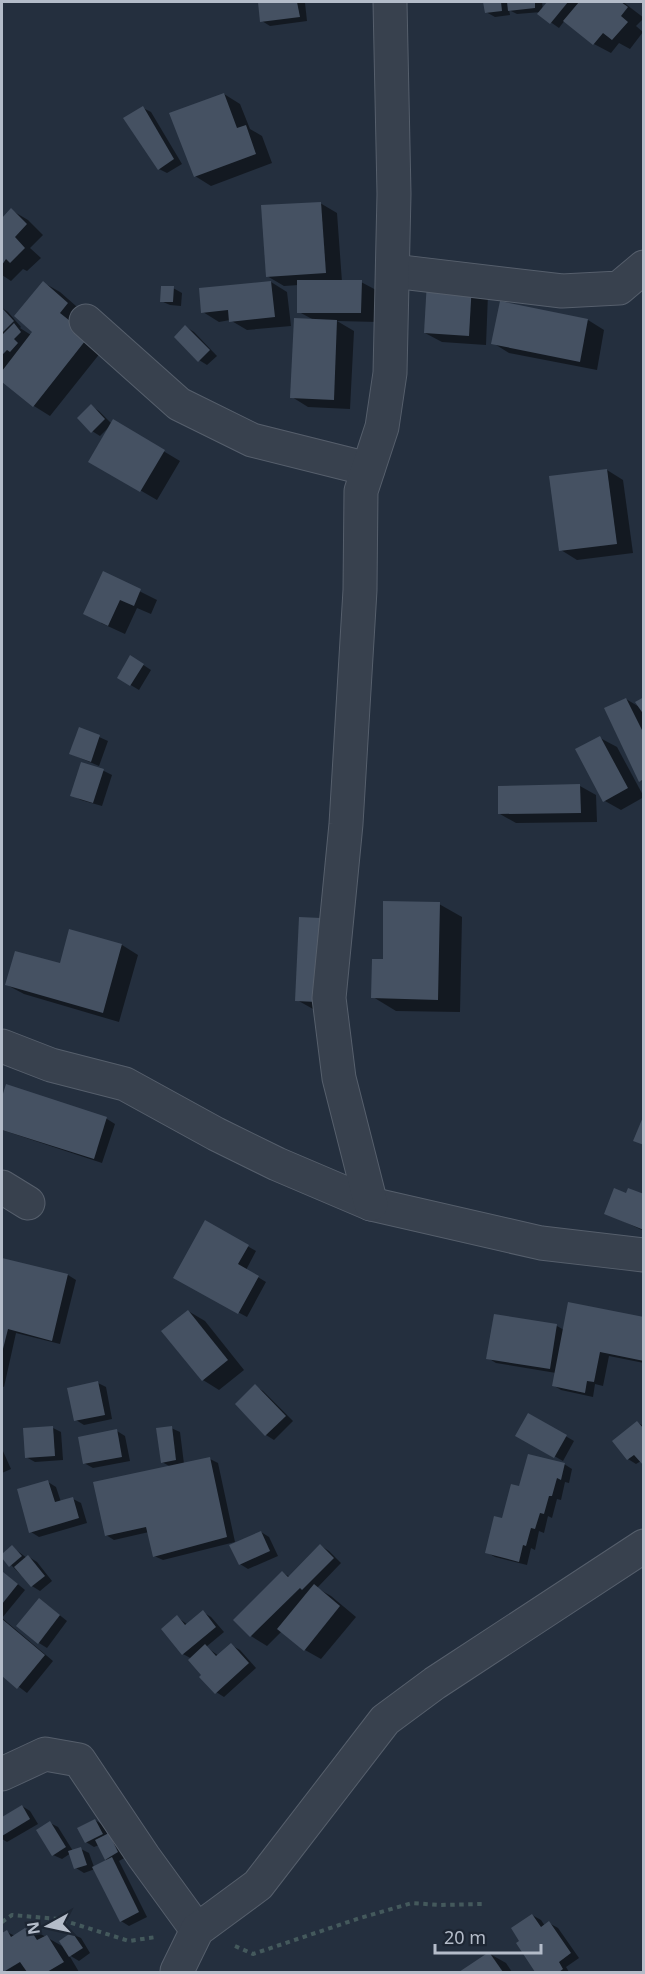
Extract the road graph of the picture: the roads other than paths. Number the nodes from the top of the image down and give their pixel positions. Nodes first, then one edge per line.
1 (390, 2) edge
2 (644, 267) edge
3 (393, 271) junction
4 (86, 321) dead end
5 (368, 469) junction
6 (2, 1046) edge
7 (371, 1204) junction
8 (644, 1256) edge
9 (644, 1546) edge
10 (2, 1774) edge
11 (197, 1930) junction
12 (178, 1972) edge

1 - 3 street
2 - 3 street
3 - 5 street
4 - 5 street
5 - 7 street
6 - 7 street
7 - 8 street
9 - 11 street
10 - 11 street
11 - 12 street

